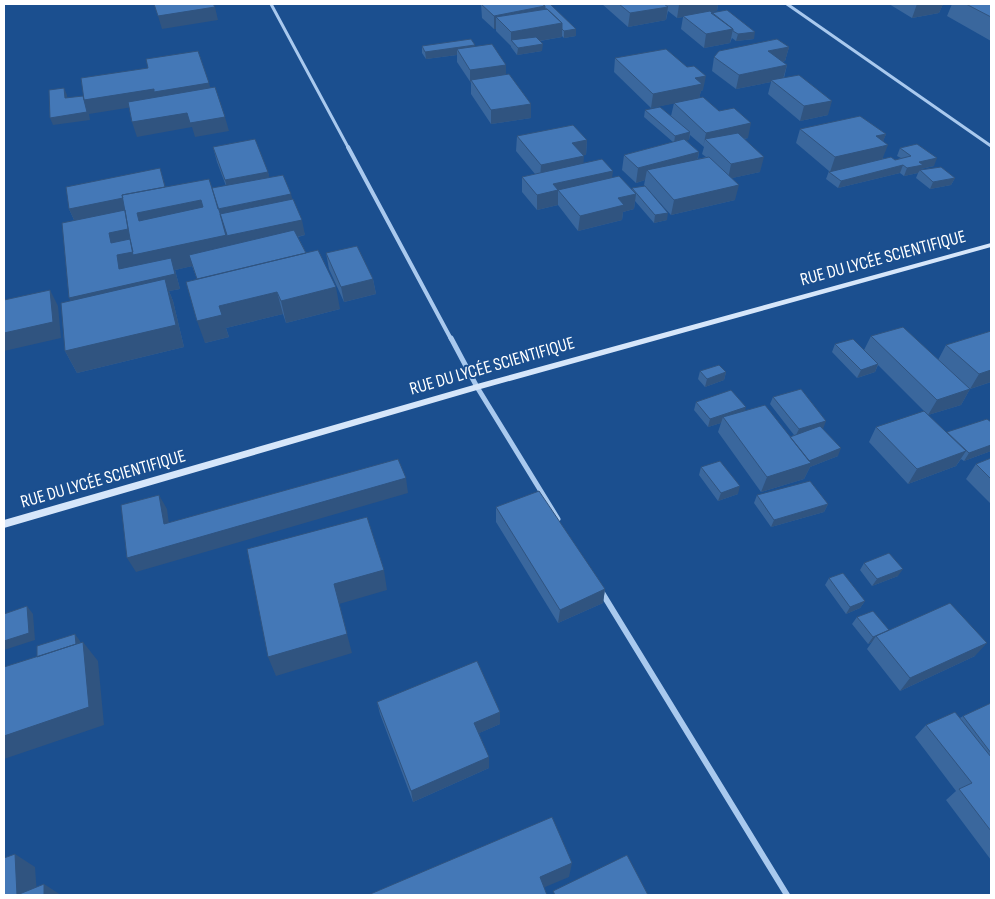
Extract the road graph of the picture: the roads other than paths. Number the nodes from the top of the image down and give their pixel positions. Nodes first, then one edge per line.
1 (271, 4) edge
2 (787, 4) edge
3 (991, 146) edge
4 (991, 245) edge
5 (477, 387) junction
6 (560, 522) edge
7 (4, 524) edge
8 (596, 582) edge
9 (787, 895) edge

1 - 5 street
2 - 3 street
4 - 5 street, RUE DU LYCÉE SCIENTIFIQUE
5 - 6 street
5 - 7 street, RUE DU LYCÉE SCIENTIFIQUE
8 - 9 street

